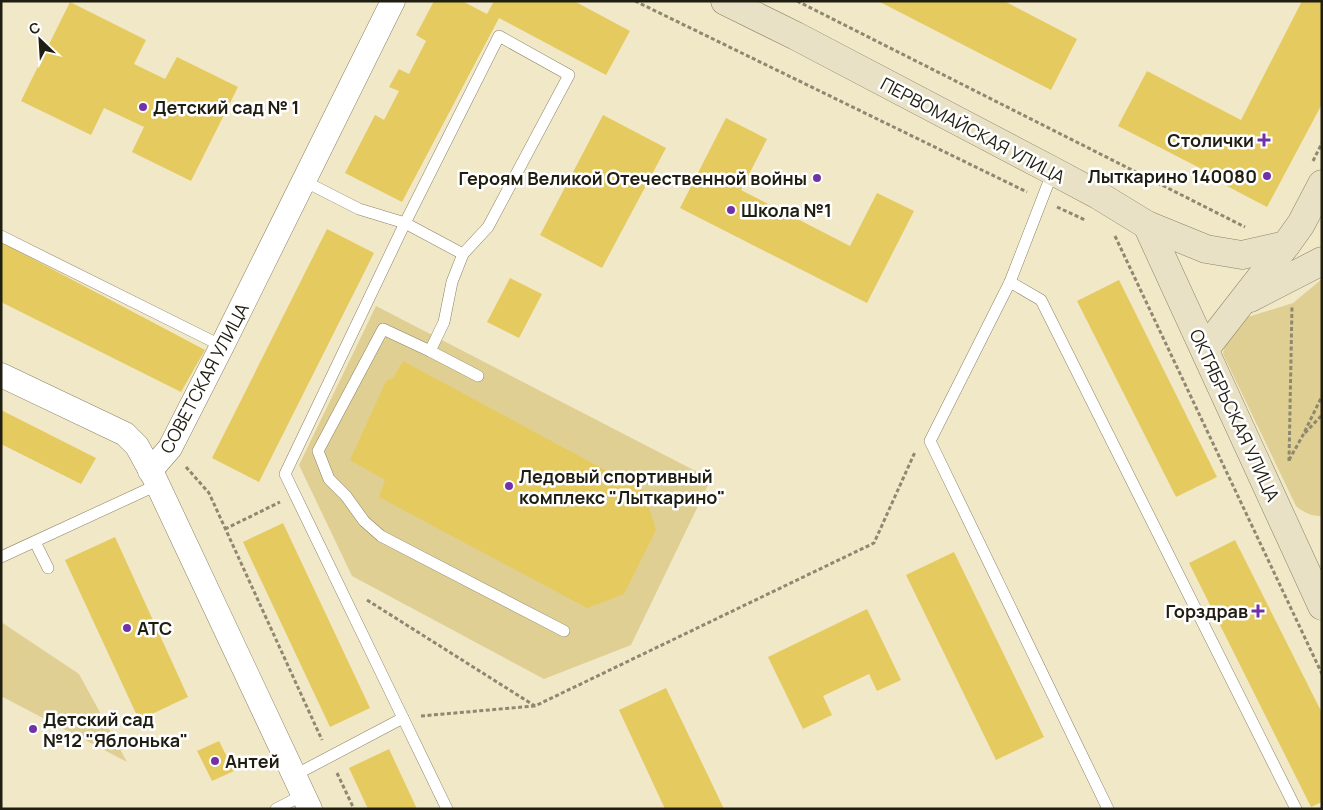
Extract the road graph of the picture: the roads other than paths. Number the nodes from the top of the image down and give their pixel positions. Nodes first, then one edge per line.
1 (393, 1) edge
2 (725, 1) edge
3 (1053, 171) junction
4 (304, 181) junction
5 (1322, 184) edge
6 (405, 223) junction
7 (1147, 225) junction
8 (1294, 235) junction
9 (1, 236) edge
10 (463, 254) junction
11 (1322, 261) edge
12 (1010, 282) junction
13 (1242, 302) junction
14 (222, 346) junction
15 (1205, 349) junction
16 (430, 351) junction
17 (1, 375) edge
18 (478, 376) dead end
19 (154, 478) junction
20 (35, 542) junction
21 (1, 557) edge
22 (48, 568) dead end
23 (1322, 606) edge
24 (564, 631) dead end
25 (403, 718) junction
26 (303, 793) edge
27 (276, 809) edge
28 (447, 809) edge
29 (1108, 809) edge
30 (1296, 809) edge

1 - 4 street, СОВЕТСКАЯ УЛИЦА
2 - 3 street, ПЕРВОМАЙСКАЯ УЛИЦА
3 - 7 street, ПЕРВОМАЙСКАЯ УЛИЦА
3 - 12 lane
4 - 6 lane
4 - 14 street, СОВЕТСКАЯ УЛИЦА
5 - 8 street
6 - 10 lane
6 - 10 lane
6 - 25 lane
7 - 8 street, ПЕРВОМАЙСКАЯ УЛИЦА
7 - 15 street, ОКТЯБРЬСКАЯ УЛИЦА
8 - 13 street
9 - 14 lane
10 - 16 lane
11 - 13 street
12 - 29 lane
12 - 30 lane
13 - 15 street
14 - 19 street, СОВЕТСКАЯ УЛИЦА
15 - 23 street, ОКТЯБРЬСКАЯ УЛИЦА
16 - 18 lane
16 - 24 lane
17 - 19 street
19 - 20 lane
19 - 26 street
20 - 21 lane
20 - 22 lane
25 - 26 lane
25 - 28 lane
26 - 27 lane

